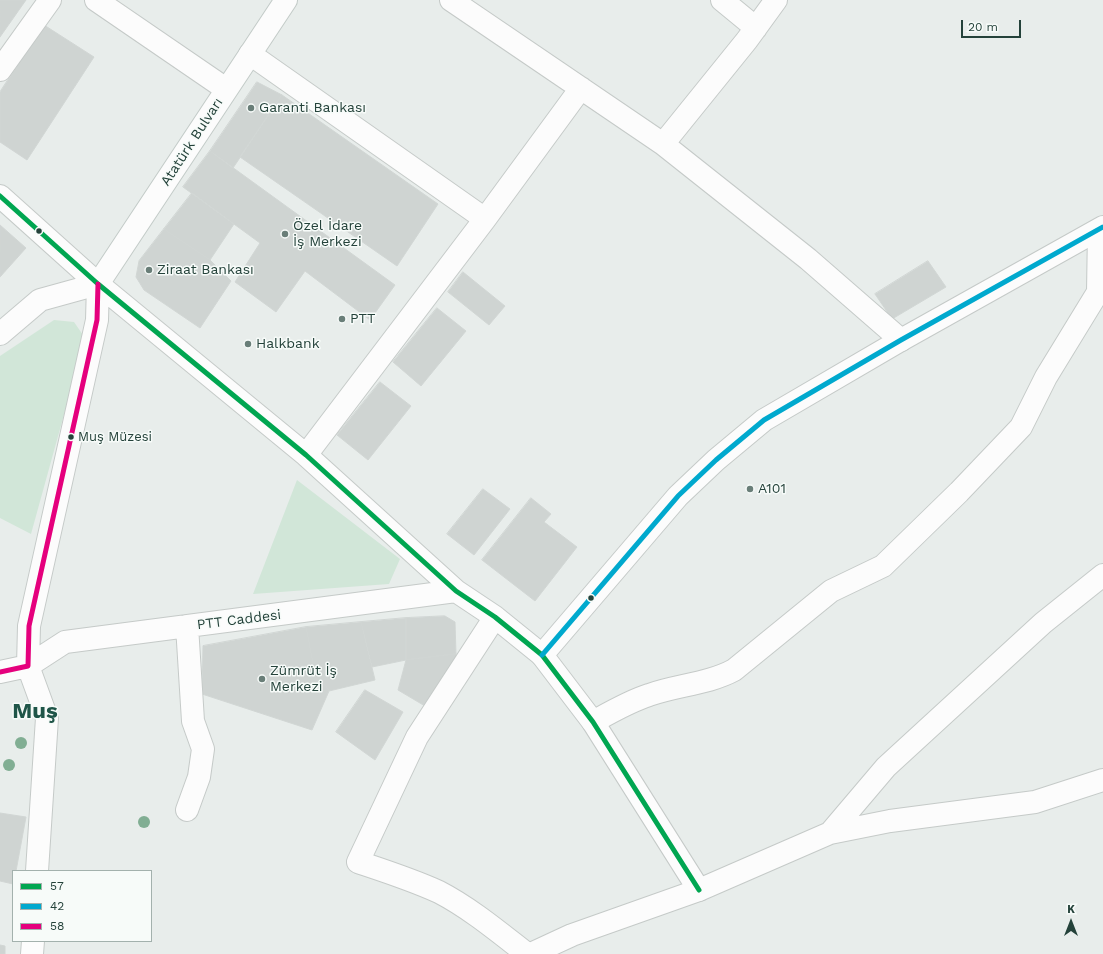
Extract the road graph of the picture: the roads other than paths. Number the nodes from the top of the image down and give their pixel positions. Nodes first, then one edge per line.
1 (50, 0) edge
2 (96, 0) edge
3 (286, 0) edge
4 (451, 0) edge
5 (722, 0) edge
6 (776, 0) edge
7 (756, 28) junction
8 (250, 54) junction
9 (0, 70) edge
10 (581, 88) junction
11 (226, 90) junction
12 (663, 144) junction
13 (0, 196) edge
14 (486, 219) junction
15 (1101, 229) edge
16 (98, 284) junction
17 (0, 334) edge
18 (901, 340) junction
19 (306, 455) junction
20 (1103, 575) edge
21 (456, 591) junction
22 (494, 617) junction
23 (187, 626) junction
24 (542, 655) junction
25 (28, 666) junction
26 (0, 672) edge
27 (593, 722) junction
28 (1103, 780) edge
29 (187, 810) dead end
30 (830, 833) junction
31 (37, 870) edge
32 (699, 890) junction
33 (33, 942) edge
34 (32, 954) edge
35 (527, 954) edge
36 (531, 954) edge

1 - 9 street
2 - 11 street
3 - 8 street, Atatürk Bulvarı
4 - 10 street
5 - 7 street
6 - 7 street
7 - 12 street
8 - 11 street, Atatürk Bulvarı
8 - 14 street
10 - 12 street
10 - 14 street
11 - 16 street, Atatürk Bulvarı
12 - 18 street
13 - 16 street
14 - 19 street
15 - 18 street
15 - 27 street
16 - 17 street
16 - 19 street
16 - 25 street
18 - 24 street
19 - 21 street
20 - 30 street
21 - 22 street
21 - 23 street, PTT Caddesi
22 - 24 street
22 - 35 street
23 - 25 street, PTT Caddesi
23 - 29 street
24 - 27 street
25 - 26 street
25 - 31 street
27 - 32 street
28 - 30 street
30 - 32 street
32 - 36 street
33 - 34 street

